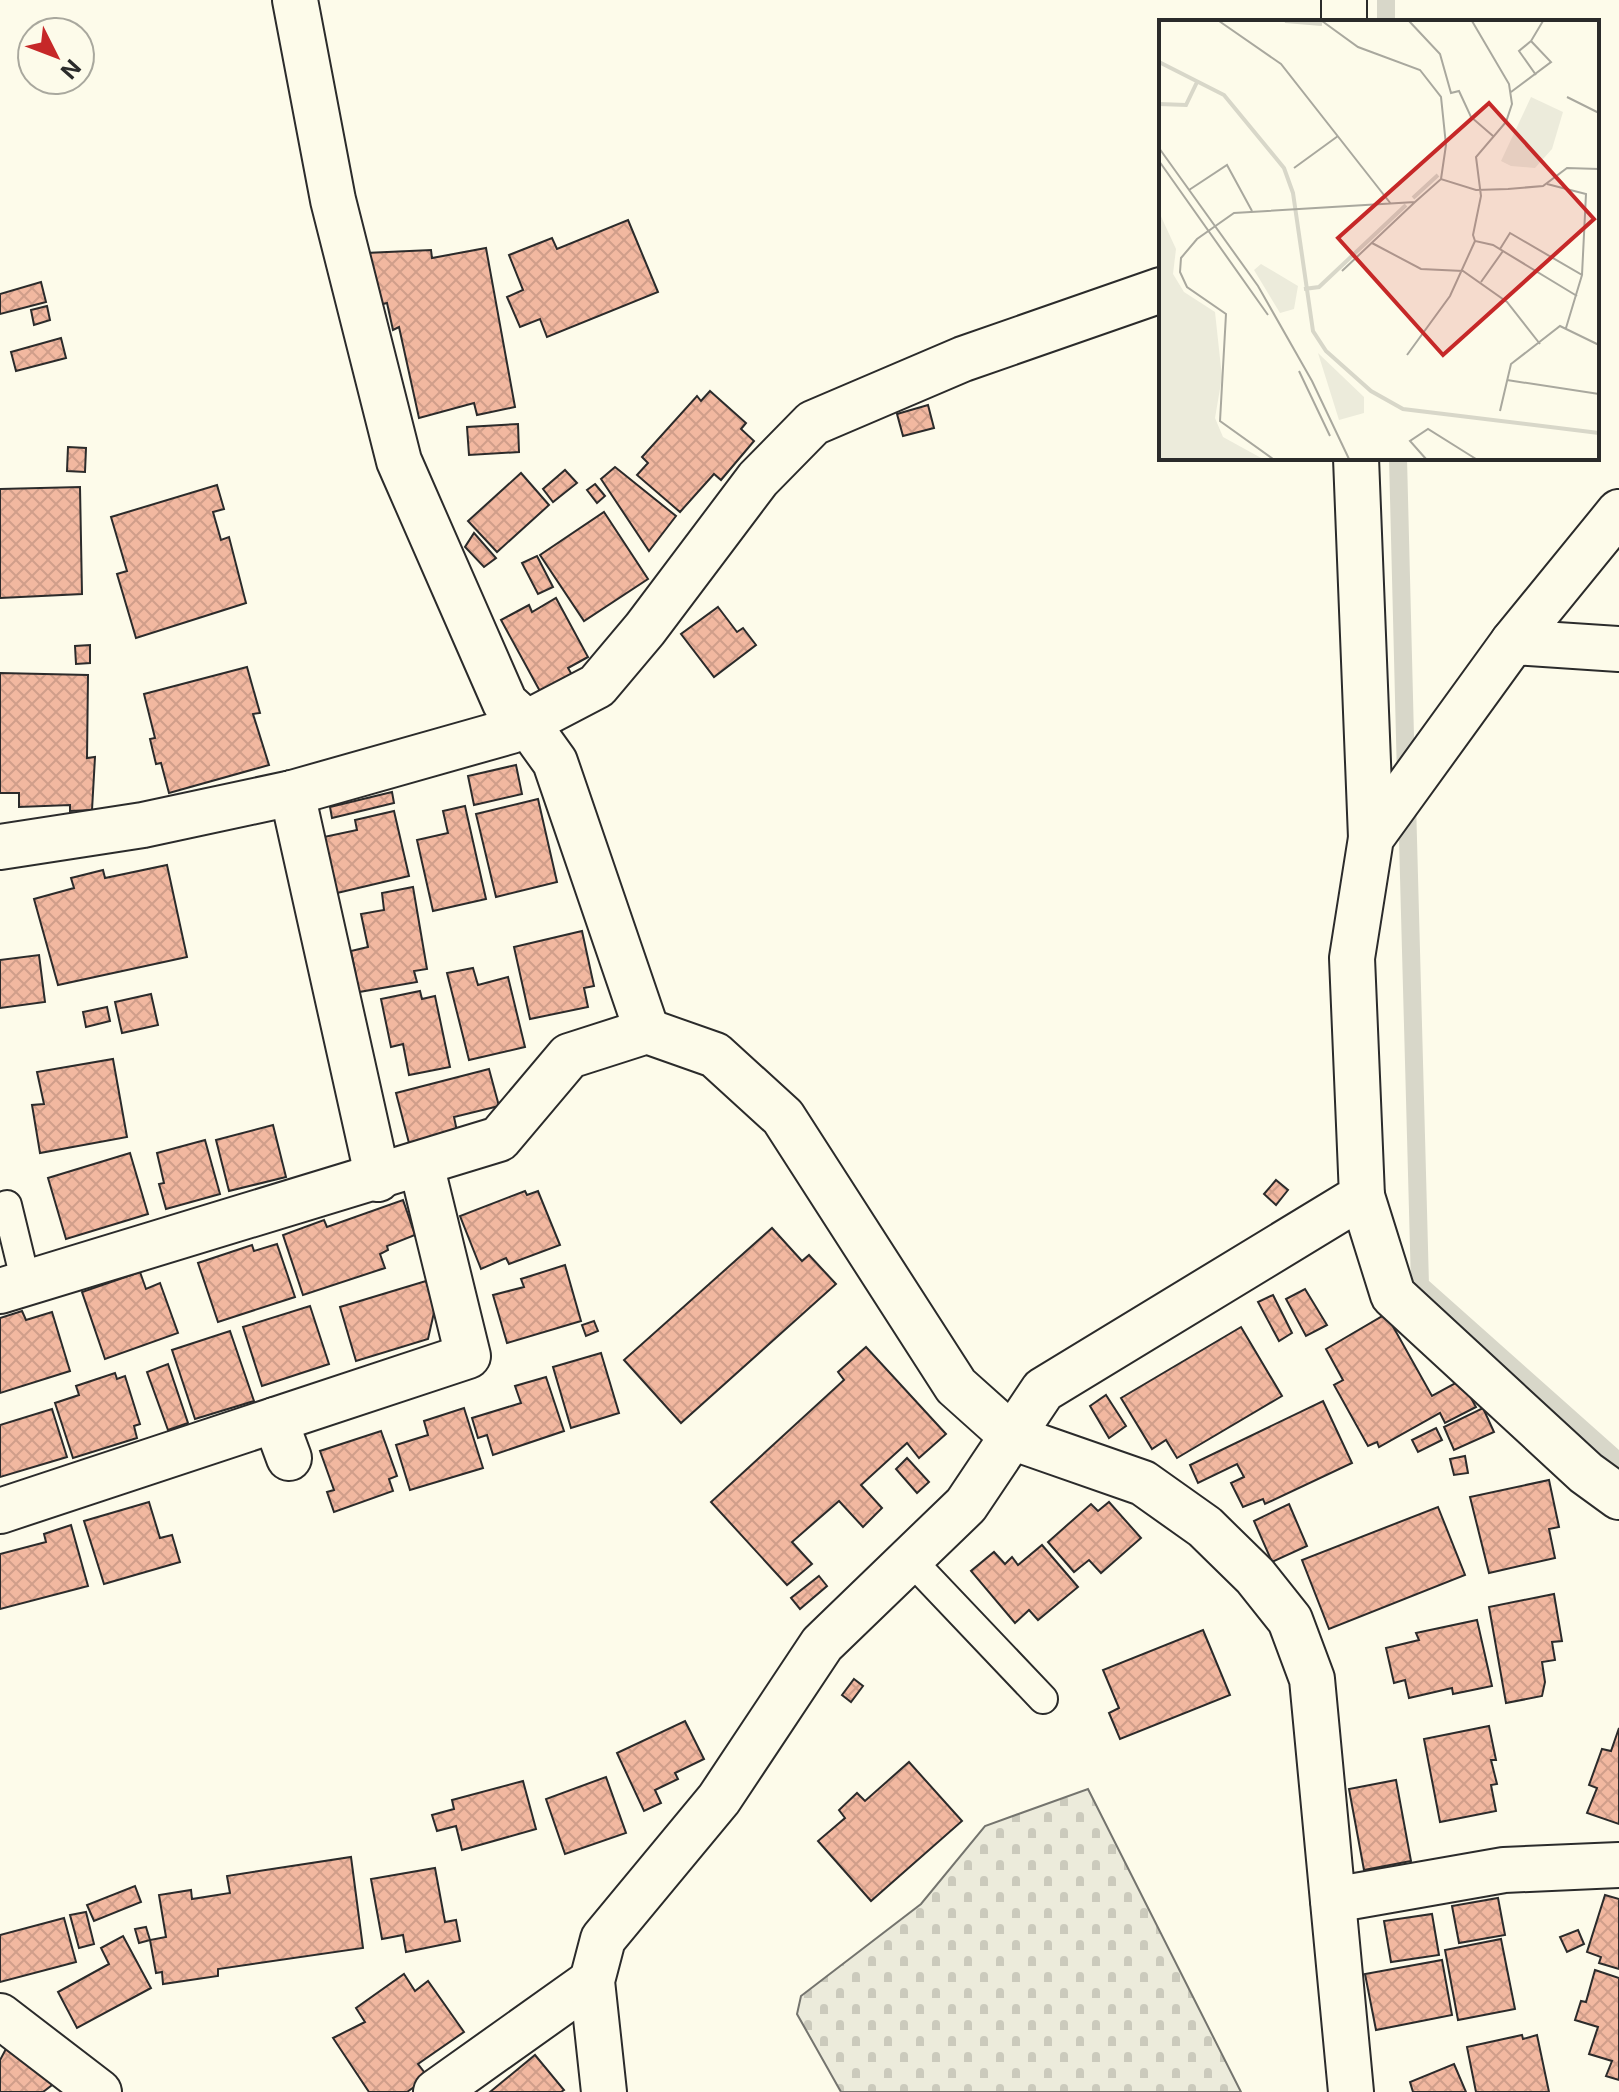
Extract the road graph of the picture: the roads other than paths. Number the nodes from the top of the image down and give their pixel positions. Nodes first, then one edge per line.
1 (295, 0) edge
2 (1159, 291) edge
3 (1356, 460) edge
4 (1619, 512) edge
5 (1513, 642) junction
6 (1619, 649) edge
7 (527, 723) junction
8 (292, 793) junction
9 (1371, 838) junction
10 (0, 847) edge
11 (647, 1031) junction
12 (421, 1164) junction
13 (378, 1179) junction
14 (1362, 1196) junction
15 (7, 1205) dead end
16 (13, 1287) edge
17 (1014, 1438) junction
18 (1619, 1497) edge
19 (0, 1511) edge
20 (910, 1559) junction
21 (1043, 1699) dead end
22 (1619, 1865) edge
23 (1333, 1900) junction
24 (592, 1981) junction
25 (0, 2016) edge
26 (99, 2092) edge
27 (436, 2092) edge
28 (604, 2092) edge
29 (1351, 2092) edge

1 - 7 street
2 - 7 street
3 - 9 street
4 - 5 street
5 - 6 street
5 - 9 street
7 - 8 street
7 - 11 street
8 - 10 street
8 - 13 street
9 - 14 street
11 - 12 street
11 - 17 street
12 - 13 street
12 - 19 street
13 - 16 street
14 - 17 street
14 - 18 street
15 - 16 lane
17 - 20 street
17 - 23 street
20 - 21 lane
20 - 24 street
22 - 23 street
23 - 29 street
24 - 27 street
24 - 28 street
25 - 26 street

